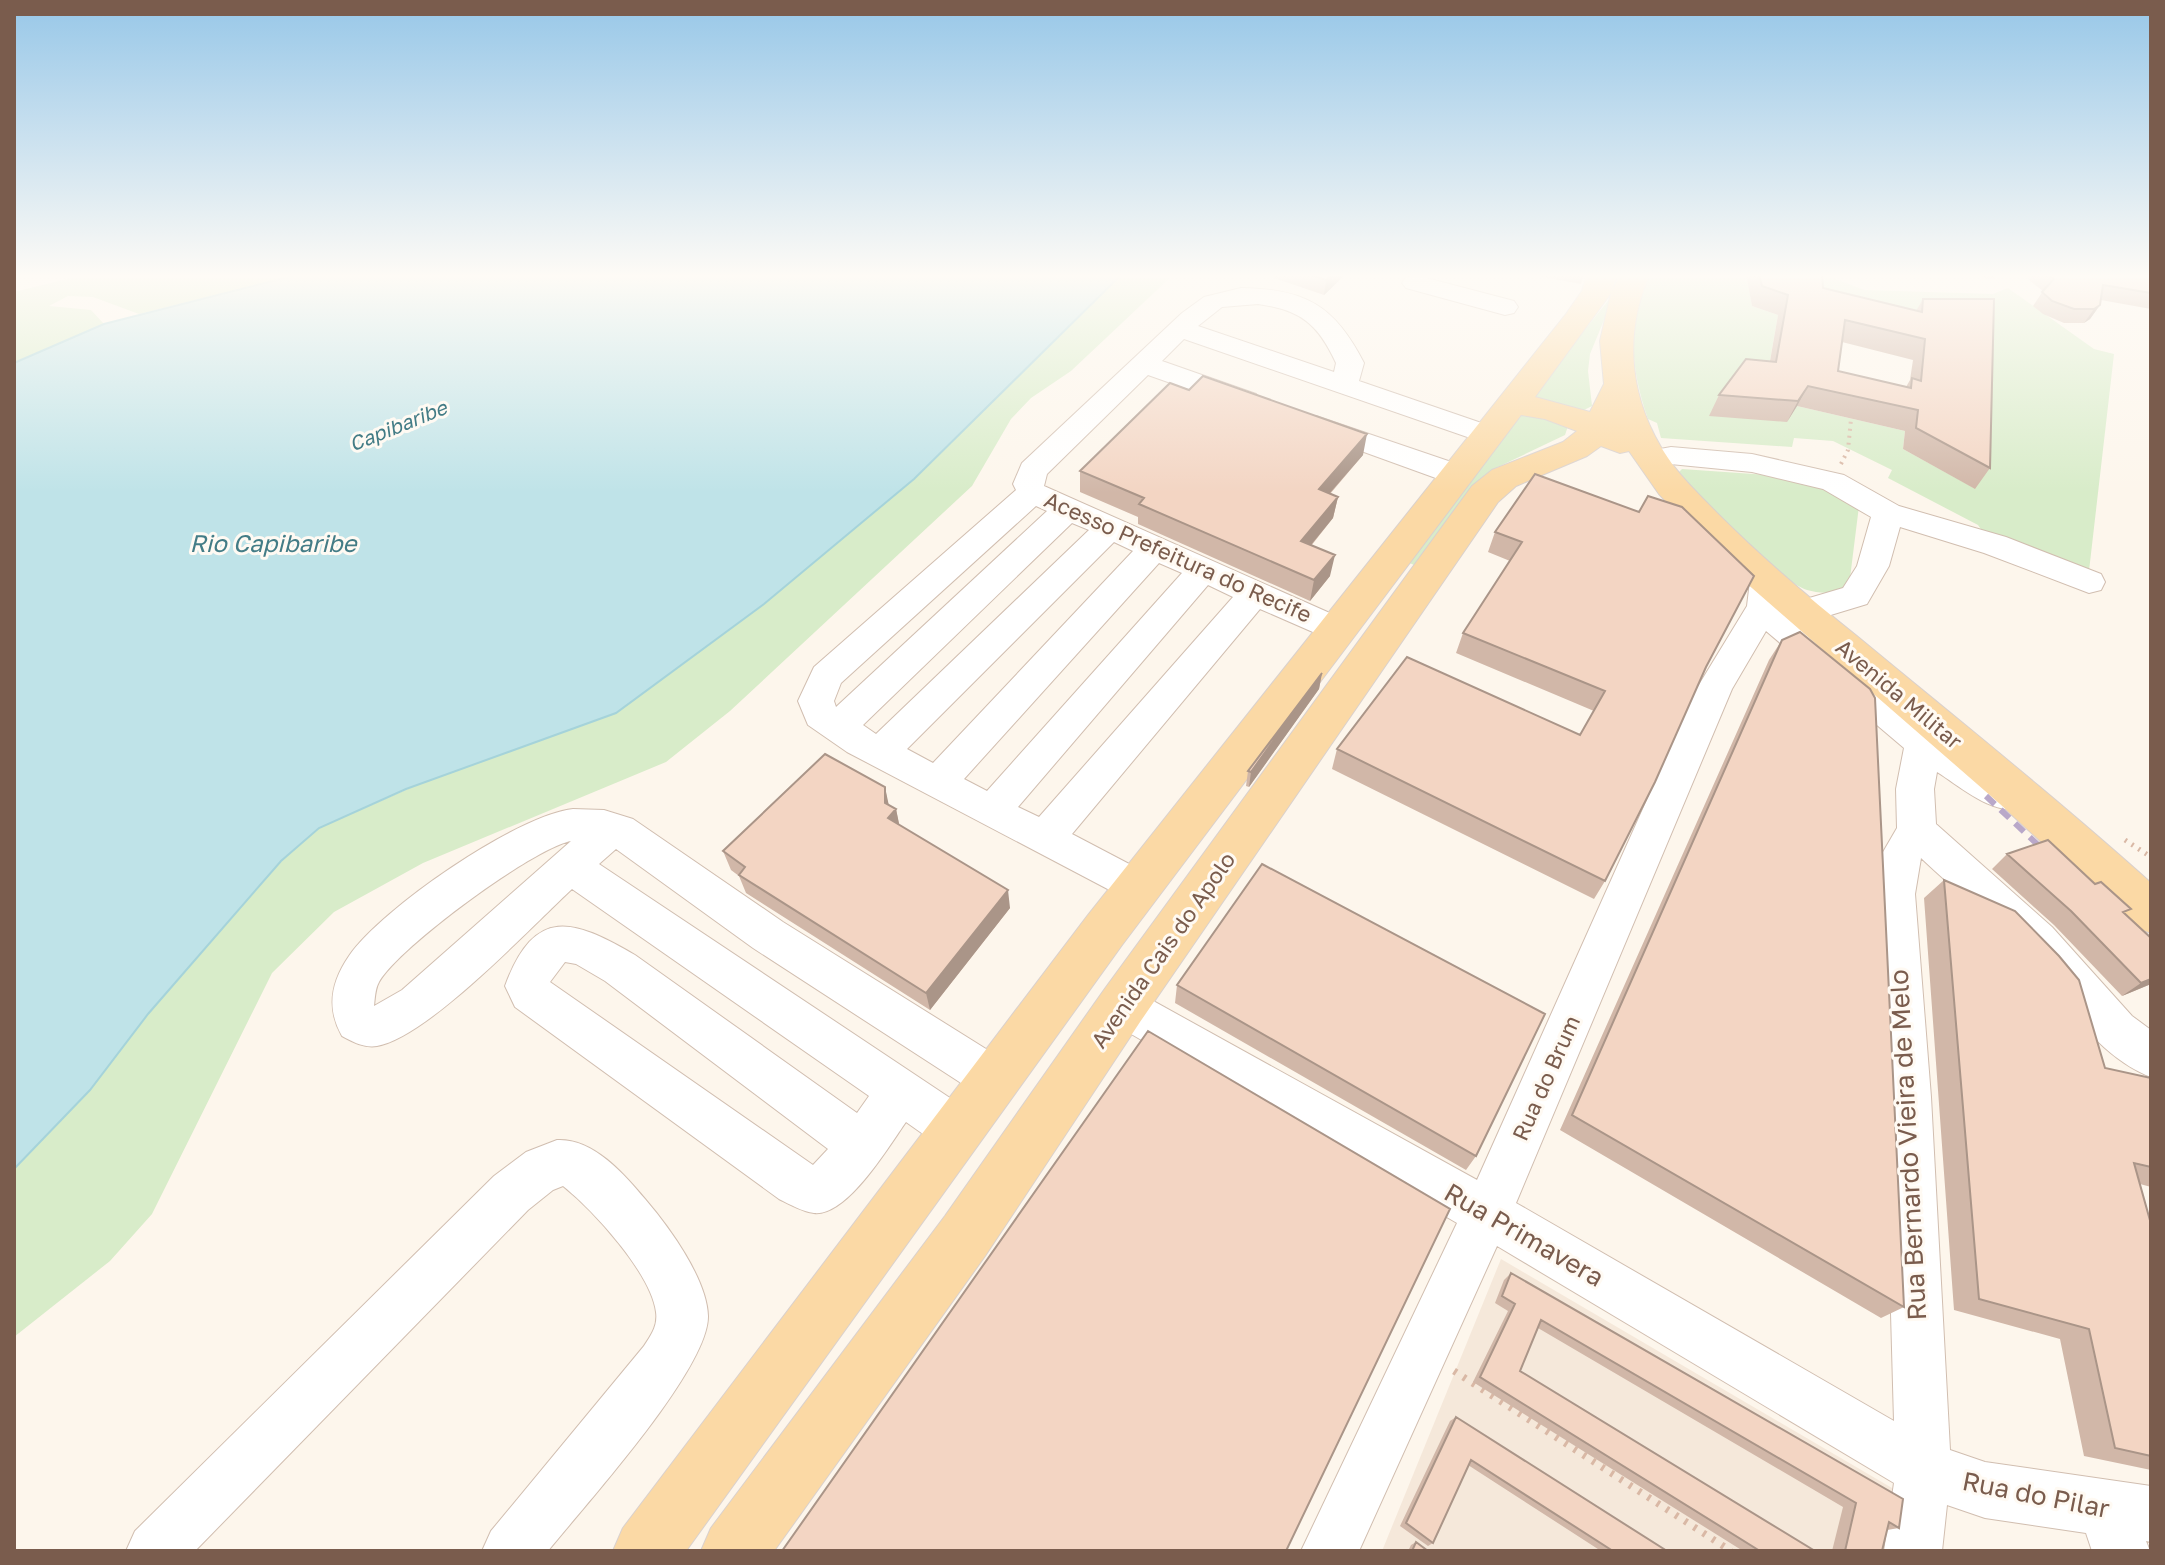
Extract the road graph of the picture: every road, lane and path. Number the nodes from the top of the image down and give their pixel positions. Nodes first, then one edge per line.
1 (1161, 347) edge
2 (1232, 347) edge
3 (1342, 347) edge
4 (1556, 347) edge
5 (1615, 347) edge
6 (1143, 364) junction
7 (1344, 386) junction
8 (1608, 407) junction
9 (1851, 419) edge
10 (1498, 420) junction
11 (1848, 450) dead end
12 (1671, 471) junction
13 (1455, 474) junction
14 (1030, 488) junction
15 (1069, 508) junction
16 (1888, 513) junction
17 (1112, 526) junction
18 (1156, 546) junction
19 (1205, 568) junction
20 (2089, 582) dead end
21 (1256, 592) junction
22 (1777, 600) junction
23 (1331, 627) junction
24 (837, 728) junction
25 (1923, 744) junction
26 (880, 753) junction
27 (937, 783) junction
28 (2032, 808) junction
29 (991, 812) junction
30 (612, 828) junction
31 (1917, 830) junction
32 (1044, 839) junction
33 (569, 866) junction
34 (1138, 888) junction
35 (2151, 913) edge
36 (1122, 1006) junction
37 (2151, 1056) edge
38 (994, 1079) junction
39 (900, 1092) junction
40 (957, 1130) junction
41 (860, 1144) junction
42 (1487, 1213) junction
43 (1423, 1351) junction
44 (1923, 1469) junction
45 (2126, 1525) edge
46 (155, 1551) edge
47 (511, 1551) edge
48 (646, 1551) edge
49 (734, 1551) edge
50 (1330, 1551) edge
51 (1731, 1551) edge
52 (1913, 1551) edge

1 - 6 street
2 - 7 street
3 - 7 street
4 - 10 main road
5 - 8 main road, Avenida Militar
6 - 13 street
6 - 14 street
7 - 10 street
8 - 10 main road
8 - 12 main road, Avenida Militar
8 - 12 main road, Avenida Militar
8 - 36 main road, Avenida Cais do Apolo
9 - 11 path
10 - 13 main road
12 - 16 street
12 - 22 main road, Avenida Militar
13 - 23 main road
14 - 15 street, Acesso Prefeitura do Recife
14 - 24 street, Acesso Prefeitura do Recife
15 - 17 street, Acesso Prefeitura do Recife
15 - 24 street
16 - 20 street
16 - 22 street
17 - 18 street, Acesso Prefeitura do Recife
17 - 26 street
18 - 19 street, Acesso Prefeitura do Recife
18 - 27 street
19 - 21 street, Acesso Prefeitura do Recife
19 - 29 street
21 - 23 street, Acesso Prefeitura do Recife
21 - 32 street
22 - 25 street, Avenida Militar
22 - 28 main road, Avenida Militar
22 - 42 street, Rua do Brum
23 - 34 main road
24 - 26 street
25 - 28 street, Avenida Militar
25 - 31 street
26 - 27 street
27 - 29 street
28 - 35 main road, Avenida Militar
29 - 32 street
30 - 33 street
30 - 33 street
30 - 38 street
31 - 37 street
31 - 44 street, Rua Bernardo Vieira de Melo
32 - 34 street
33 - 39 street
34 - 38 main road
36 - 42 street, Rua Primavera
36 - 49 main road, Avenida Cais do Apolo
38 - 40 main road
39 - 40 street
39 - 41 street
40 - 48 main road
41 - 41 street
42 - 43 street, Rua do Brum
42 - 44 street, Rua Primavera
43 - 50 street, Rua do Brum
43 - 51 path
44 - 45 street, Rua do Pilar
44 - 52 street, Rua Bernardo Vieira de Melo
46 - 47 street

